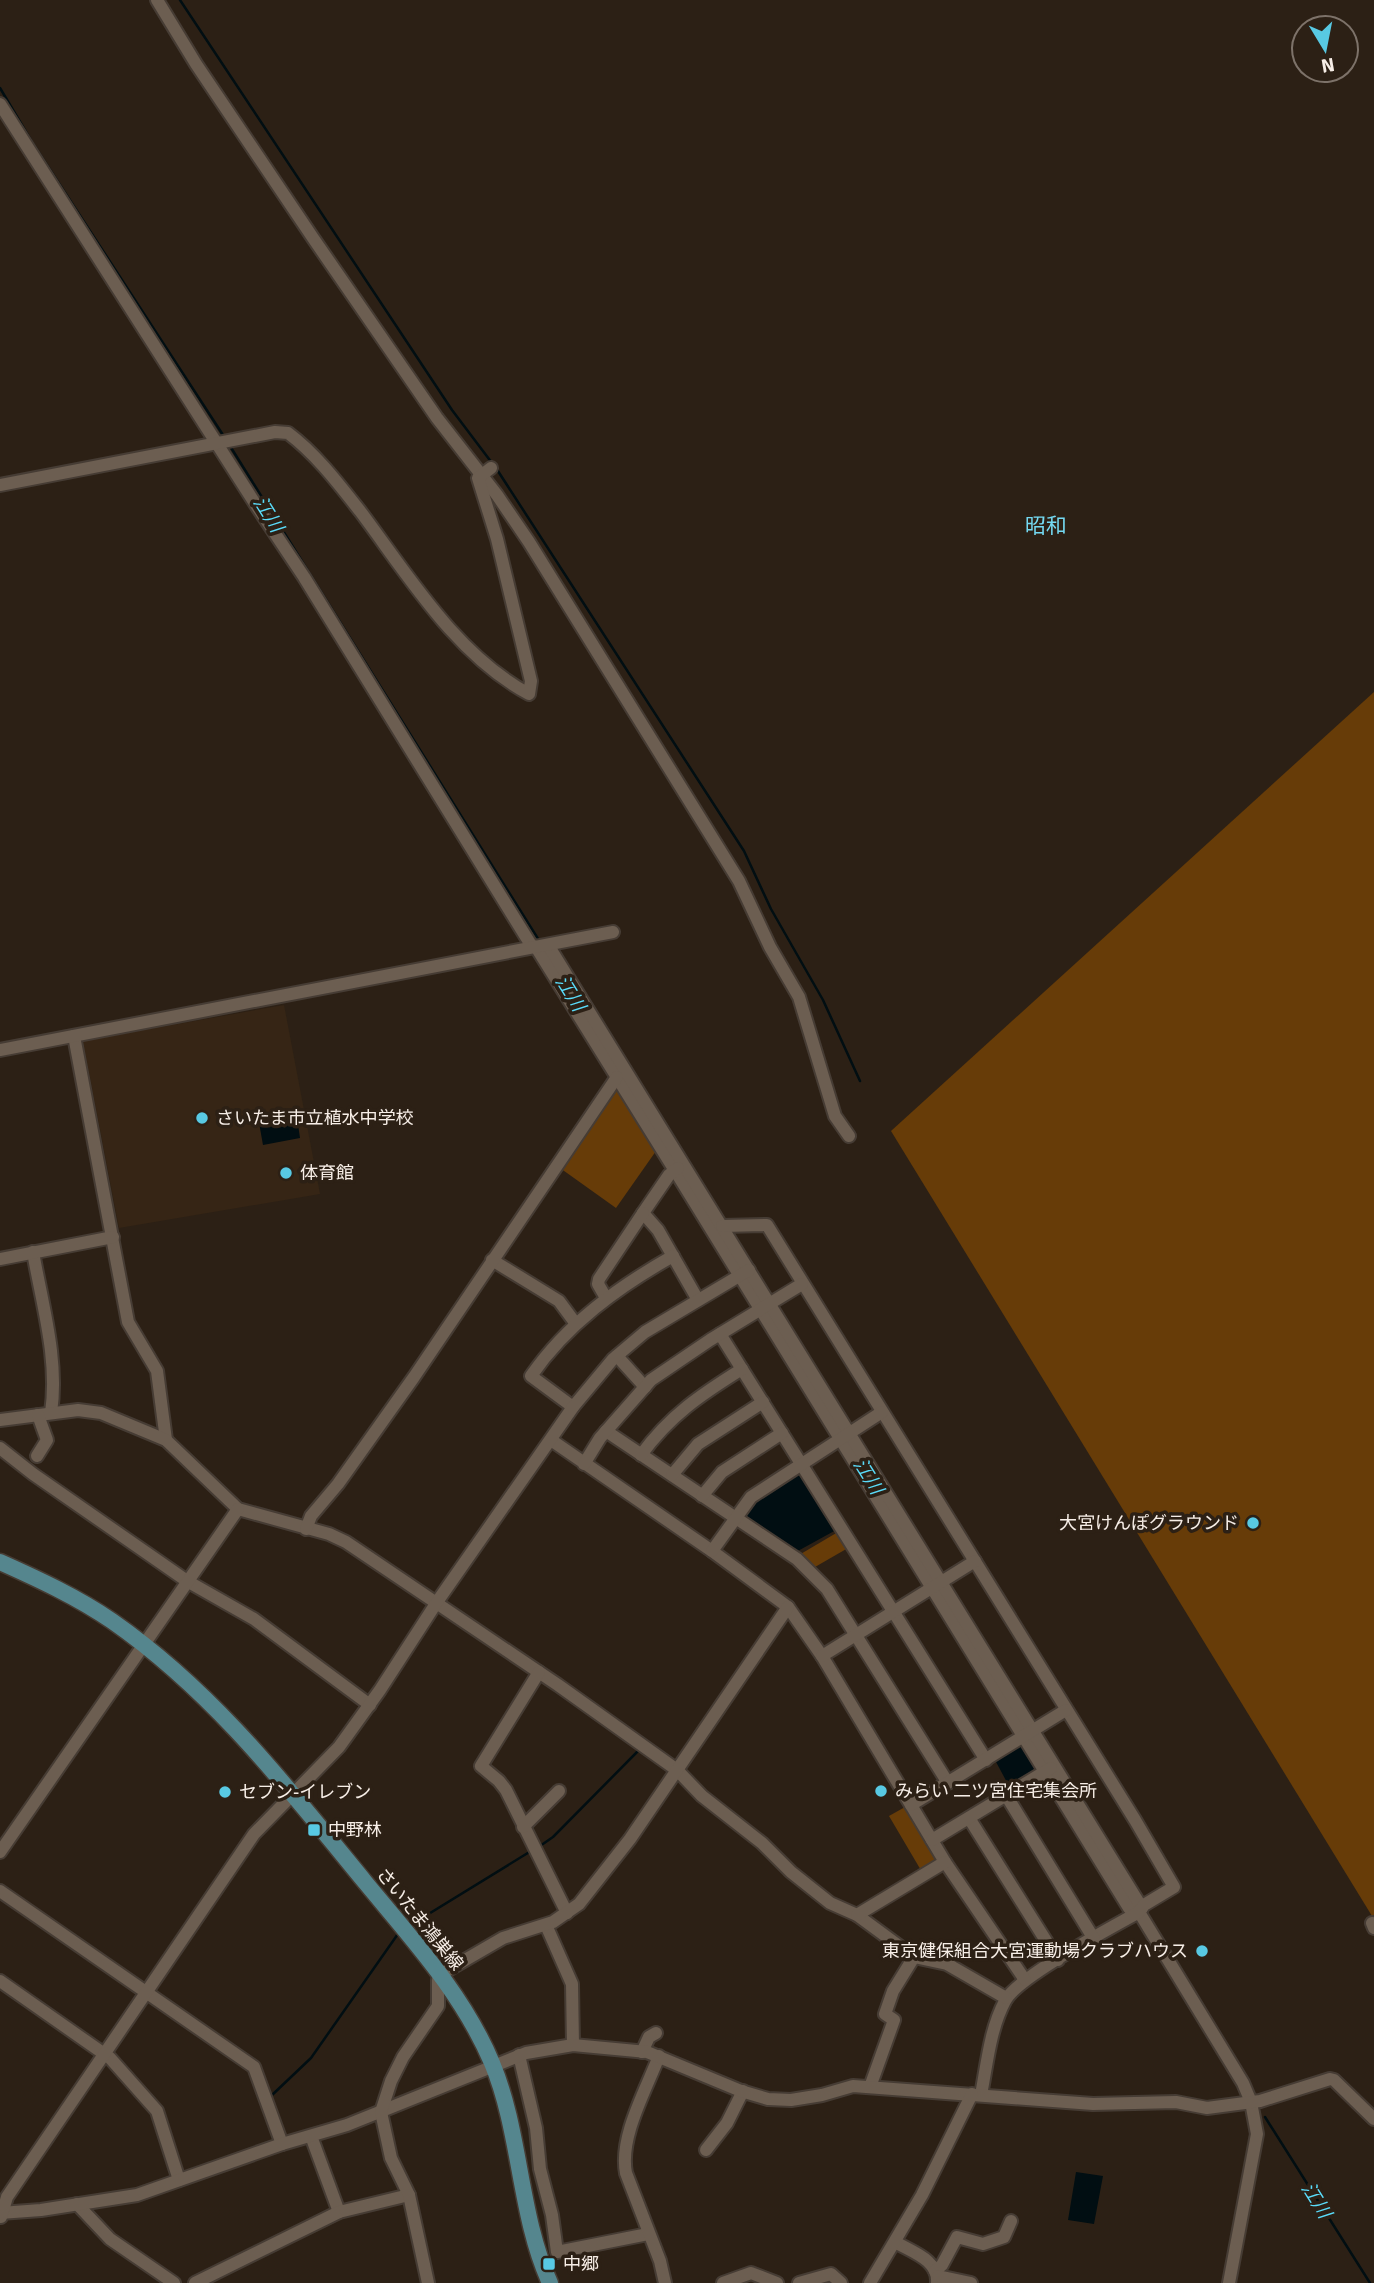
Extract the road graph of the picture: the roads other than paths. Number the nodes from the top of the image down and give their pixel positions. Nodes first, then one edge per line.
1 (157, 0) edge
2 (0, 103) edge
3 (224, 442) junction
4 (487, 472) junction
5 (0, 485) edge
6 (613, 932) dead end
7 (542, 946) junction
8 (74, 1035) junction
9 (0, 1050) edge
10 (617, 1077) junction
11 (849, 1136) dead end
12 (678, 1168) junction
13 (643, 1213) junction
14 (722, 1226) junction
15 (113, 1237) junction
16 (33, 1252) junction
17 (673, 1256) junction
18 (0, 1259) edge
19 (492, 1260) junction
20 (744, 1273) junction
21 (802, 1284) junction
22 (606, 1298) junction
23 (698, 1300) junction
24 (764, 1307) junction
25 (576, 1325) junction
26 (720, 1334) junction
27 (617, 1356) junction
28 (743, 1369) junction
29 (645, 1387) junction
30 (763, 1402) junction
31 (573, 1407) junction
32 (882, 1412) junction
33 (45, 1414) junction
34 (0, 1420) edge
35 (606, 1431) junction
36 (782, 1433) junction
37 (844, 1435) junction
38 (166, 1440) junction
39 (551, 1440) junction
40 (0, 1448) edge
41 (641, 1455) junction
42 (37, 1456) dead end
43 (584, 1464) junction
44 (801, 1464) junction
45 (672, 1475) junction
46 (702, 1496) junction
47 (238, 1510) junction
48 (736, 1518) junction
49 (306, 1529) junction
50 (712, 1551) junction
51 (975, 1561) junction
52 (0, 1562) edge
53 (187, 1581) junction
54 (937, 1585) junction
55 (437, 1602) junction
56 (788, 1607) junction
57 (893, 1612) junction
58 (856, 1635) junction
59 (143, 1644) junction
60 (822, 1656) junction
61 (539, 1672) junction
62 (370, 1704) junction
63 (1066, 1710) junction
64 (1029, 1734) junction
65 (986, 1760) junction
66 (1050, 1768) junction
67 (677, 1770) junction
68 (948, 1783) junction
69 (559, 1791) dead end
70 (294, 1795) junction
71 (1006, 1795) junction
72 (911, 1805) junction
73 (969, 1818) junction
74 (523, 1827) junction
75 (932, 1840) junction
76 (0, 1852) edge
77 (945, 1862) junction
78 (0, 1891) edge
79 (1140, 1910) junction
80 (567, 1913) junction
81 (857, 1915) junction
82 (546, 1925) junction
83 (1094, 1939) junction
84 (914, 1957) junction
85 (1058, 1960) junction
86 (441, 1974) junction
87 (1025, 1980) junction
88 (0, 1981) edge
89 (146, 1993) junction
90 (1006, 1998) junction
91 (656, 2033) dead end
92 (573, 2045) junction
93 (642, 2052) junction
94 (105, 2054) junction
95 (519, 2055) junction
96 (659, 2056) junction
97 (493, 2065) junction
98 (870, 2087) junction
99 (743, 2091) junction
100 (976, 2094) junction
101 (1251, 2102) junction
102 (531, 2105) junction
103 (507, 2110) junction
104 (381, 2112) junction
105 (1374, 2119) edge
106 (311, 2136) junction
107 (282, 2144) junction
108 (706, 2150) dead end
109 (179, 2180) junction
110 (410, 2195) junction
111 (77, 2204) junction
112 (339, 2212) junction
113 (1, 2216) edge
114 (1011, 2221) dead end
115 (648, 2234) junction
116 (895, 2242) junction
117 (937, 2277) edge
118 (174, 2283) edge
119 (195, 2283) edge
120 (428, 2283) edge
121 (550, 2283) edge
122 (666, 2283) edge
123 (723, 2283) edge
124 (777, 2283) edge
125 (799, 2283) edge
126 (841, 2283) edge
127 (870, 2283) edge
128 (971, 2283) edge
129 (1229, 2283) edge

1 - 4 street
2 - 3 street
3 - 4 street
3 - 5 street
3 - 7 street
4 - 11 street
6 - 7 street
7 - 8 street
7 - 10 street
7 - 12 street
8 - 9 street
8 - 15 street
10 - 12 street
10 - 19 street
12 - 13 street
12 - 14 street
12 - 20 street
13 - 17 street
13 - 22 street
14 - 20 street
14 - 21 street
15 - 16 street
15 - 38 street
16 - 18 street
16 - 33 street
17 - 22 street
17 - 23 street
19 - 25 street
19 - 49 street
20 - 23 street
20 - 24 street
21 - 24 street
21 - 32 street
22 - 25 street
23 - 27 street
24 - 26 street
24 - 37 street
25 - 31 street
26 - 28 street
26 - 29 street
27 - 29 street
27 - 31 street
28 - 30 street
28 - 41 street
29 - 35 street
30 - 36 street
30 - 45 street
31 - 39 street
32 - 37 street
32 - 51 street
33 - 34 street
33 - 38 street
33 - 42 street
35 - 41 street
35 - 43 street
36 - 44 street
36 - 46 street
37 - 44 street
37 - 54 street
38 - 47 street
39 - 43 street
39 - 55 street
40 - 53 street
41 - 45 street
43 - 50 street
44 - 48 street
44 - 57 street
45 - 46 street
46 - 48 street
47 - 49 street
47 - 53 street
48 - 50 street
48 - 58 street
49 - 55 street
50 - 56 street
51 - 54 street
51 - 63 street
52 - 59 main road, さいたま鴻巣線
53 - 59 street
53 - 62 street
54 - 57 street
54 - 64 street
55 - 61 street
55 - 62 street
56 - 60 street
56 - 67 street
57 - 58 street
57 - 65 street
58 - 60 street
58 - 68 street
59 - 70 main road, さいたま鴻巣線
59 - 76 street
60 - 72 street
61 - 67 street
61 - 74 street
62 - 70 street
63 - 64 street
63 - 79 street
64 - 65 street
64 - 66 street
65 - 68 street
66 - 71 street
66 - 79 street
67 - 80 street
67 - 81 street
68 - 72 street
69 - 74 street
70 - 86 main road, さいたま鴻巣線
70 - 89 street
71 - 73 street
71 - 83 street
72 - 75 street
73 - 75 street
73 - 85 street
74 - 80 street
75 - 77 street
77 - 81 street
77 - 87 street
78 - 89 street
79 - 83 street
79 - 101 street
80 - 82 street
81 - 84 street
82 - 86 street
82 - 92 street
83 - 85 street
84 - 90 street
84 - 98 street
85 - 87 street
86 - 97 main road, さいたま鴻巣線
86 - 104 street
87 - 90 street
88 - 94 street
89 - 94 street
89 - 107 street
90 - 100 street
91 - 93 street
92 - 93 street
92 - 95 street
93 - 96 street
94 - 109 street
94 - 113 street
95 - 97 street
95 - 102 street
96 - 99 street
96 - 115 street
97 - 103 main road, さいたま鴻巣線
97 - 104 street
98 - 99 street
98 - 100 street
99 - 108 street
100 - 101 street
100 - 116 street
101 - 105 street
101 - 129 street
102 - 103 street
102 - 115 street
103 - 121 main road, さいたま鴻巣線
104 - 106 street
104 - 110 street
106 - 107 street
106 - 112 street
107 - 109 street
109 - 111 street
110 - 112 street
110 - 120 street
111 - 113 street
111 - 118 street
112 - 119 street
114 - 117 street
115 - 122 street
116 - 117 street
116 - 127 street
117 - 128 street
123 - 124 street
125 - 126 street

